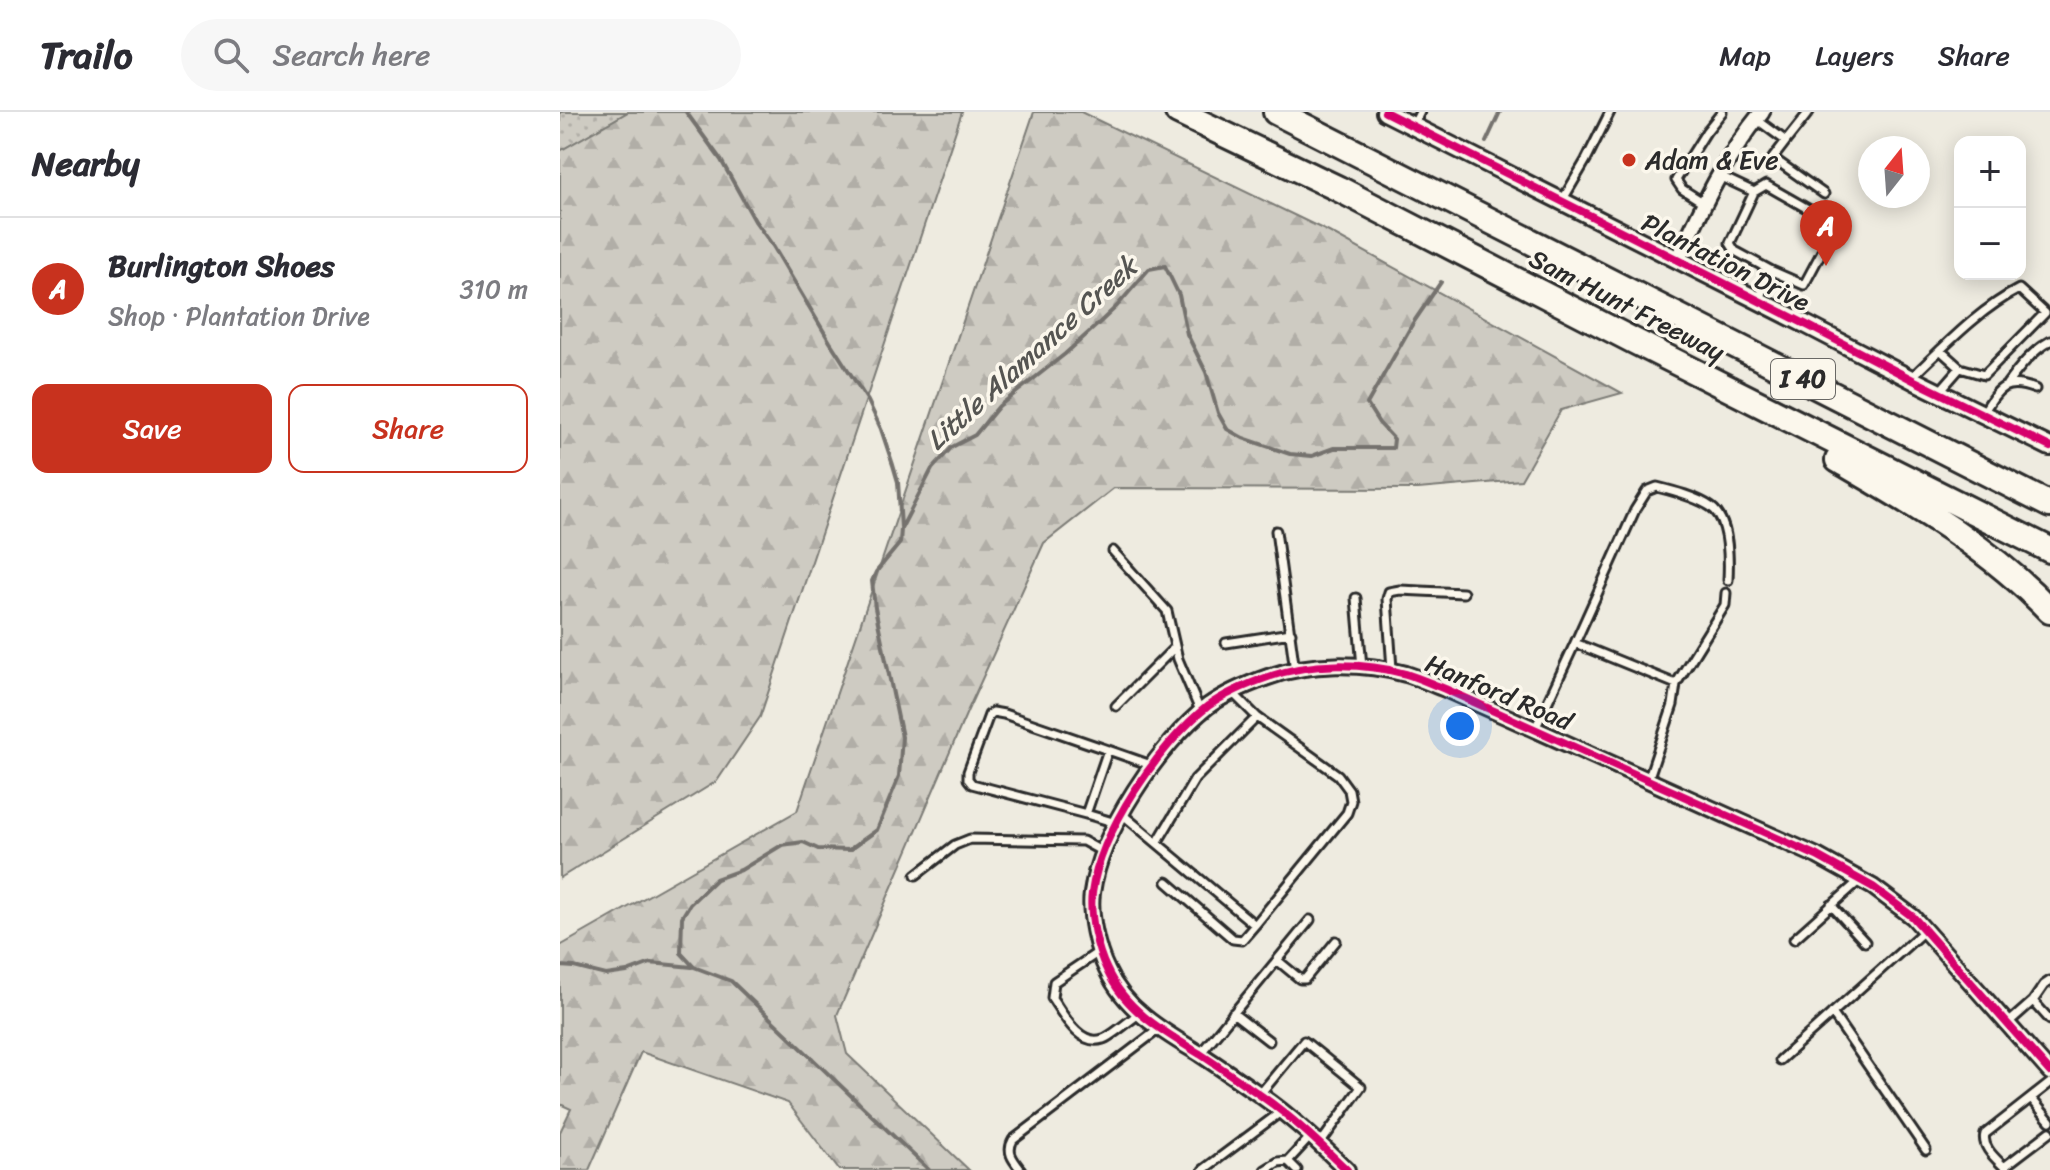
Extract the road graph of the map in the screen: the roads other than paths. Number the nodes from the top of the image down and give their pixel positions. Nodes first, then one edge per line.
1 (1178, 112) edge
2 (1276, 112) edge
3 (1385, 112) edge
4 (1610, 112) edge
5 (1722, 112) edge
6 (1809, 112) edge
7 (1759, 115) edge
8 (1416, 119) edge
9 (1786, 141) junction
10 (1719, 175) junction
11 (1754, 192) junction
12 (1824, 194) dead end
13 (1562, 201) junction
14 (1704, 203) junction
15 (1557, 254) junction
16 (1678, 259) junction
17 (1772, 271) junction
18 (1758, 300) junction
19 (1632, 340) junction
20 (2050, 341) edge
21 (1940, 350) junction
22 (1960, 368) junction
23 (1910, 379) junction
24 (2006, 385) junction
25 (2035, 389) dead end
26 (1939, 392) junction
27 (1983, 413) junction
28 (2050, 447) edge
29 (2050, 486) edge
30 (2050, 505) edge
31 (1276, 531) dead end
32 (2050, 550) edge
33 (1113, 551) dead end
34 (1728, 580) dead end
35 (1463, 593) dead end
36 (1726, 593) dead end
37 (1356, 598) dead end
38 (2050, 611) edge
39 (1291, 633) junction
40 (1226, 643) dead end
41 (1575, 643) junction
42 (1175, 647) junction
43 (1362, 667) junction
44 (1295, 671) junction
45 (1392, 672) junction
46 (1676, 684) junction
47 (1233, 692) junction
48 (1116, 706) dead end
49 (1201, 713) junction
50 (1257, 717) junction
51 (1535, 729) junction
52 (1108, 750) junction
53 (1153, 766) junction
54 (1648, 780) junction
55 (1086, 814) junction
56 (1119, 818) junction
57 (1157, 843) junction
58 (1103, 852) junction
59 (916, 875) dead end
60 (1860, 880) junction
61 (1167, 882) dead end
62 (1831, 905) junction
63 (1310, 920) dead end
64 (1255, 925) junction
65 (1925, 930) junction
66 (1794, 939) dead end
67 (1336, 941) dead end
68 (1865, 942) dead end
69 (1100, 951) junction
70 (1277, 960) junction
71 (2050, 981) edge
72 (2033, 1001) junction
73 (1140, 1013) junction
74 (1233, 1013) junction
75 (1832, 1013) junction
76 (2050, 1020) edge
77 (2007, 1024) junction
78 (1159, 1029) junction
79 (1269, 1041) dead end
80 (1200, 1054) junction
81 (1780, 1060) dead end
82 (2050, 1072) edge
83 (2050, 1083) edge
84 (1260, 1094) junction
85 (2031, 1098) junction
86 (1282, 1111) junction
87 (2050, 1121) edge
88 (2048, 1138) edge
89 (1316, 1140) junction
90 (1926, 1150) dead end
91 (1288, 1161) junction
92 (2006, 1169) edge
93 (1021, 1170) edge
94 (1203, 1170) edge
95 (1265, 1170) edge
96 (1297, 1170) edge
97 (1347, 1170) edge

1 - 19 highway, Sam Hunt Freeway / I 40
2 - 15 highway, Sam Hunt Freeway / I 40
3 - 8 street, Plantation Drive
4 - 13 lane
5 - 14 lane
6 - 9 lane
7 - 9 lane
7 - 10 street
8 - 13 street, Plantation Drive
9 - 12 lane
10 - 11 lane
10 - 14 street
11 - 17 lane
11 - 17 lane
13 - 16 street, Plantation Drive
14 - 16 street
15 - 29 highway
15 - 30 highway, Sam Hunt Freeway / I 40
16 - 18 street, Plantation Drive
17 - 18 lane
18 - 23 street, Plantation Drive
19 - 32 highway, Sam Hunt Freeway / I 40
19 - 38 highway
20 - 24 lane
21 - 22 lane
21 - 22 lane
21 - 23 lane
22 - 26 lane
23 - 26 street, Plantation Drive
24 - 25 lane
24 - 27 lane
26 - 27 street, Plantation Drive
27 - 28 street, Plantation Drive
31 - 39 lane
33 - 42 lane
34 - 41 lane
35 - 45 lane
36 - 46 lane
37 - 43 lane
39 - 40 lane
39 - 44 lane
41 - 46 lane
41 - 51 lane
42 - 48 lane
42 - 49 lane
43 - 44 street, Hanford Road
43 - 45 street, Hanford Road
44 - 47 street, Hanford Road
45 - 51 street, Hanford Road
46 - 54 lane
47 - 49 street, Hanford Road
47 - 50 lane
49 - 53 street, Hanford Road
50 - 57 lane
50 - 64 lane
51 - 54 street, Hanford Road
52 - 53 lane
52 - 55 lane
52 - 55 lane
53 - 56 street, Hanford Road
54 - 60 street, Hanford Road
55 - 56 lane
56 - 57 lane
56 - 58 street, Hanford Road
57 - 64 lane
58 - 59 lane
58 - 69 street, Hanford Road
60 - 62 lane
60 - 65 street, Hanford Road
61 - 64 lane
62 - 66 lane
62 - 68 lane
63 - 70 lane
65 - 75 lane
65 - 77 street, Hanford Road
67 - 70 lane
69 - 73 street, Hanford Road
69 - 73 lane
70 - 74 lane
71 - 72 lane
72 - 76 lane
72 - 77 lane
73 - 78 street, Hanford Road
74 - 79 lane
74 - 80 lane
75 - 81 lane
75 - 90 lane
77 - 82 street, Hanford Road
78 - 80 street, Hanford Road
78 - 93 lane
80 - 84 street, Hanford Road
83 - 85 lane
84 - 86 street, Hanford Road
84 - 89 lane
85 - 87 lane
85 - 92 lane
86 - 89 street, Hanford Road
86 - 94 lane
88 - 92 lane
89 - 91 lane
89 - 97 street, Hanford Road
91 - 95 lane
91 - 96 lane

